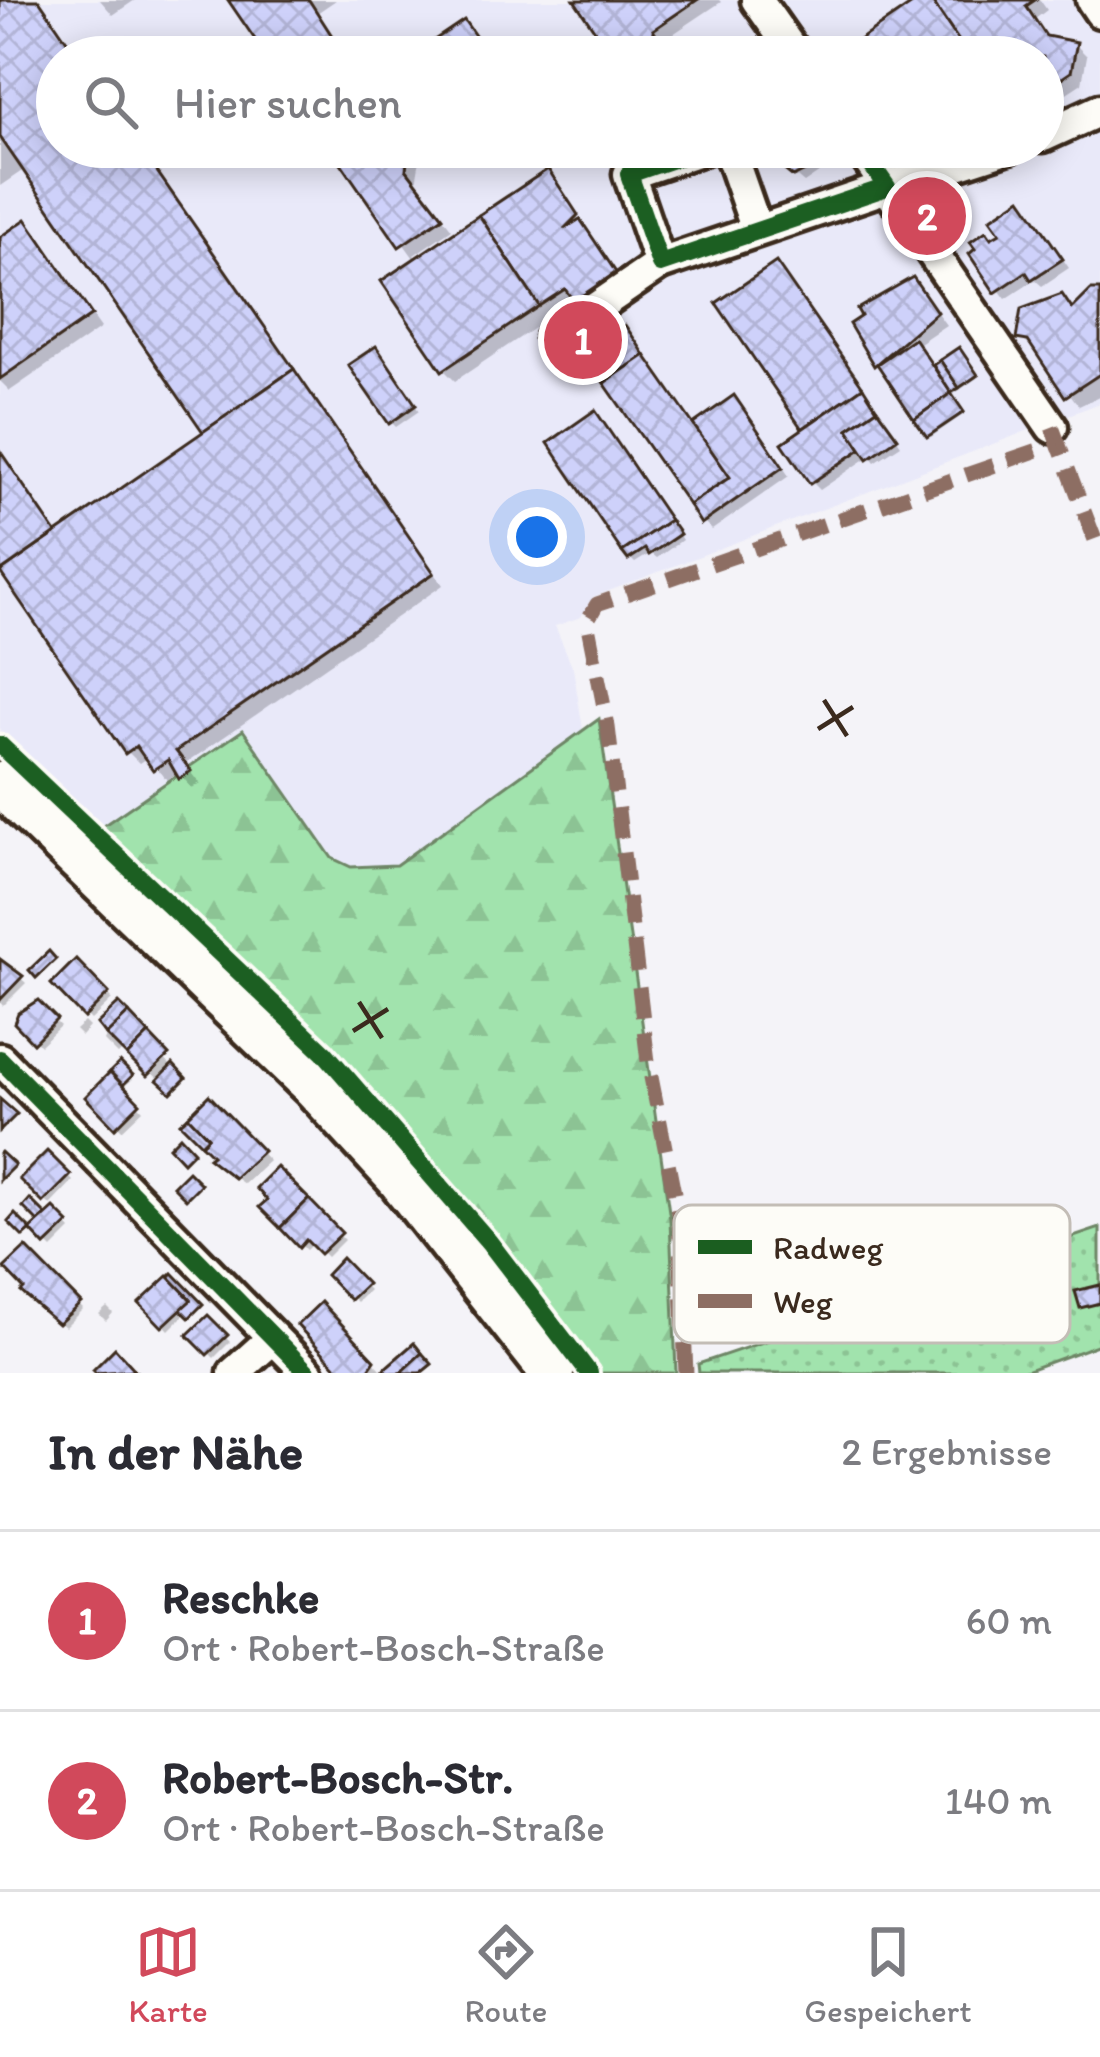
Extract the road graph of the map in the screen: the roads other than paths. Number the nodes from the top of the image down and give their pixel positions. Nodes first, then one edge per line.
1 (758, 0) edge
2 (1092, 0) edge
3 (1100, 12) edge
4 (783, 36) edge
5 (1100, 110) edge
6 (1064, 126) edge
7 (646, 168) edge
8 (735, 168) edge
9 (874, 168) edge
10 (945, 168) edge
11 (887, 187) junction
12 (757, 230) junction
13 (660, 263) junction
14 (552, 338) dead end
15 (1052, 427) dead end
16 (0, 784) edge
17 (0, 1059) edge
18 (273, 1338) junction
19 (234, 1373) edge
20 (308, 1373) edge
21 (552, 1373) edge

1 - 4 street
2 - 3 street
5 - 6 street
7 - 13 street
8 - 12 street
9 - 11 street
10 - 11 street
11 - 12 street
11 - 15 street
12 - 13 street
13 - 14 street
16 - 21 main road
17 - 18 street
18 - 19 street
18 - 20 street

